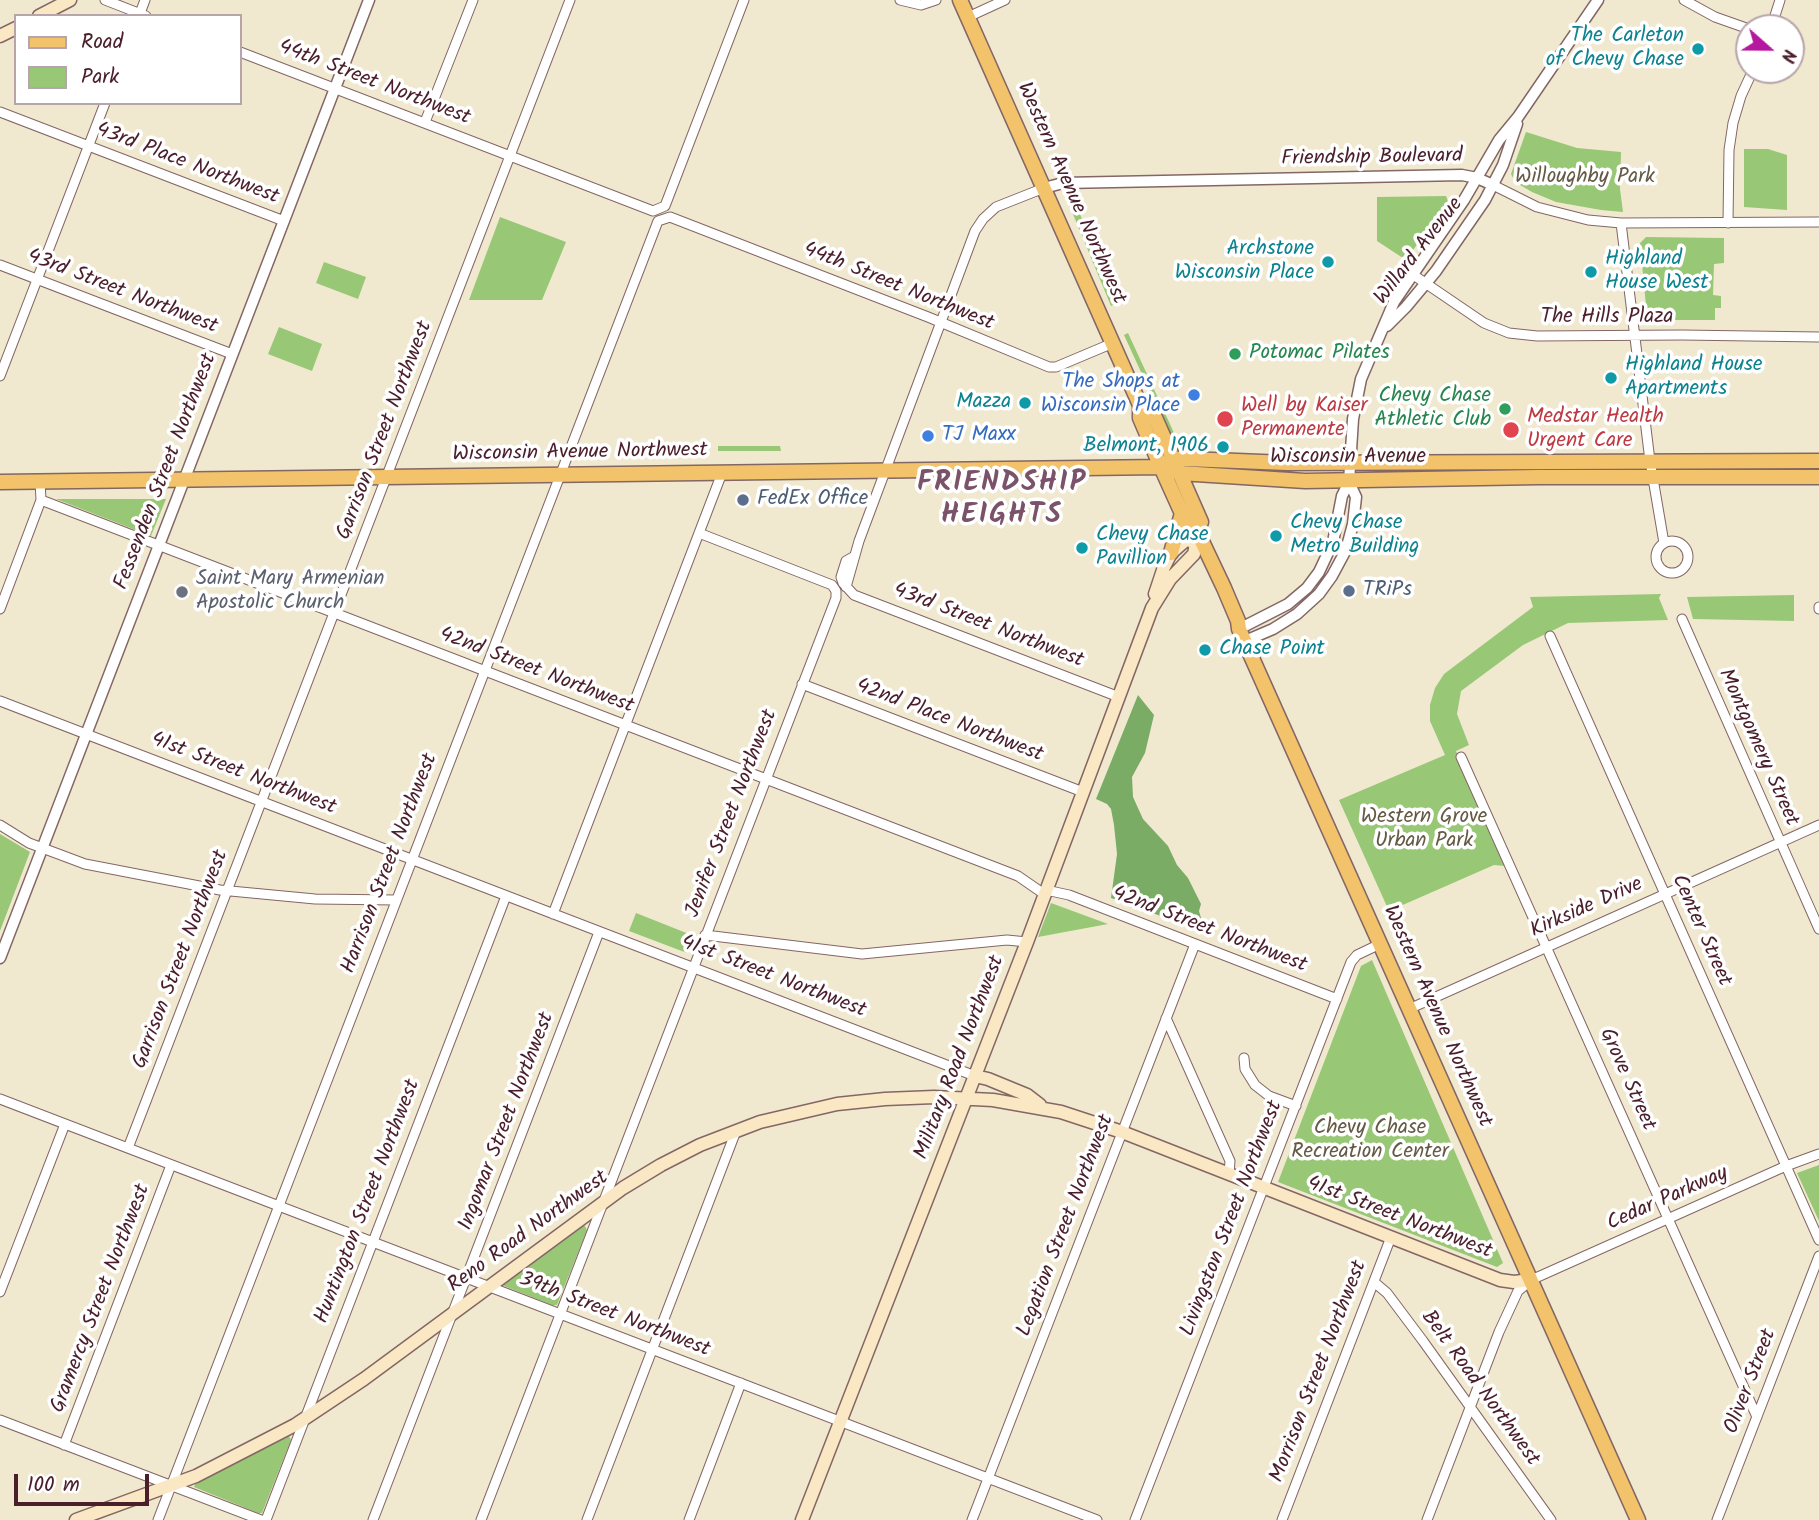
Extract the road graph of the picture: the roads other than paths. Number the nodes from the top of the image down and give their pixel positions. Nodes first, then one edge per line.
1 (70, 0) edge
2 (105, 0) edge
3 (369, 0) edge
4 (473, 0) edge
5 (570, 0) edge
6 (744, 0) edge
7 (900, 0) edge
8 (936, 0) edge
9 (960, 0) edge
10 (1005, 0) edge
11 (1598, 0) edge
12 (1684, 0) edge
13 (43, 14) edge
14 (139, 14) edge
15 (968, 16) junction
16 (1735, 24) edge
17 (242, 53) edge
18 (1747, 84) edge
19 (335, 88) junction
20 (104, 105) edge
21 (0, 112) edge
22 (1518, 117) junction
23 (425, 122) junction
24 (88, 146) junction
25 (510, 155) junction
26 (1477, 178) junction
27 (1493, 185) junction
28 (1044, 188) junction
29 (670, 217) joint
30 (284, 221) junction
31 (1819, 222) edge
32 (1621, 223) junction
33 (1728, 223) junction
34 (0, 265) edge
35 (1412, 274) junction
36 (37, 279) junction
37 (1426, 284) junction
38 (940, 323) junction
39 (1381, 331) junction
40 (1635, 335) junction
41 (1819, 337) edge
42 (1113, 343) junction
43 (233, 354) junction
44 (0, 376) edge
45 (1650, 461) junction
46 (1819, 461) edge
47 (1350, 462) junction
48 (1167, 463) junction
49 (886, 471) junction
50 (722, 473) junction
51 (1180, 473) junction
52 (560, 475) junction
53 (387, 477) junction
54 (1819, 477) edge
55 (1653, 478) junction
56 (184, 480) junction
57 (40, 481) junction
58 (1349, 481) junction
59 (0, 482) edge
60 (41, 500) junction
61 (1340, 512) junction
62 (1182, 513) junction
63 (1352, 531) junction
64 (699, 533) junction
65 (1198, 538) junction
66 (1664, 542) dead end
67 (160, 546) junction
68 (1171, 553) junction
69 (0, 608) edge
70 (1152, 608) junction
71 (334, 614) junction
72 (1682, 619) dead end
73 (1242, 635) junction
74 (1550, 636) dead end
75 (484, 671) junction
76 (802, 684) junction
77 (1119, 697) junction
78 (0, 701) edge
79 (625, 725) junction
80 (87, 735) junction
81 (1461, 757) dead end
82 (765, 779) junction
83 (1083, 792) junction
84 (262, 803) junction
85 (0, 825) edge
86 (1819, 825) edge
87 (1780, 842) junction
88 (43, 848) junction
89 (411, 860) junction
90 (1047, 886) junction
91 (228, 891) junction
92 (1664, 894) junction
93 (506, 896) junction
94 (396, 900) junction
95 (553, 914) junction
96 (1819, 929) edge
97 (599, 932) junction
98 (705, 935) junction
99 (1027, 942) junction
100 (1195, 944) junction
101 (1380, 944) junction
102 (1547, 946) junction
103 (0, 958) edge
104 (692, 968) junction
105 (1337, 999) junction
106 (1409, 1009) junction
107 (1166, 1018) junction
108 (1244, 1058) dead end
109 (975, 1076) junction
110 (966, 1098) junction
111 (0, 1099) edge
112 (986, 1099) junction
113 (1043, 1107) junction
114 (1296, 1107) junction
115 (65, 1124) junction
116 (736, 1131) junction
117 (1122, 1132) junction
118 (128, 1148) junction
119 (1819, 1154) edge
120 (171, 1165) junction
121 (1786, 1166) junction
122 (1229, 1174) junction
123 (1265, 1187) junction
124 (602, 1203) junction
125 (278, 1206) junction
126 (1668, 1219) junction
127 (1391, 1237) junction
128 (1819, 1240) edge
129 (372, 1242) junction
130 (1819, 1256) edge
131 (466, 1278) junction
132 (1531, 1280) junction
133 (1374, 1282) junction
134 (489, 1287) junction
135 (0, 1292) edge
136 (453, 1312) junction
137 (560, 1314) junction
138 (652, 1350) junction
139 (741, 1383) junction
140 (1471, 1406) junction
141 (306, 1417) junction
142 (1757, 1417) junction
143 (0, 1420) edge
144 (840, 1422) junction
145 (64, 1444) junction
146 (988, 1478) junction
147 (171, 1486) junction
148 (76, 1520) edge
149 (158, 1520) edge
150 (264, 1520) edge
151 (373, 1520) edge
152 (481, 1520) edge
153 (587, 1520) edge
154 (689, 1520) edge
155 (802, 1520) edge
156 (972, 1520) edge
157 (1097, 1520) edge
158 (1135, 1520) edge
159 (1282, 1520) edge
160 (1427, 1520) edge
161 (1551, 1520) edge
162 (1637, 1520) edge
163 (1717, 1520) edge

1 - 13 main road
2 - 14 street
3 - 19 street, Fessenden Street Northwest
4 - 23 street
5 - 25 street, Garrison Street Northwest
6 - 25 street, 44th Street Northwest
7 - 8 street
9 - 15 main road, Western Avenue Northwest
10 - 15 street
11 - 22 street, Willard Avenue
12 - 16 street
15 - 28 main road, Western Avenue Northwest
17 - 19 street, 44th Street Northwest
18 - 33 street
19 - 23 street, 44th Street Northwest
19 - 30 street, Fessenden Street Northwest
20 - 24 street
21 - 24 street, 43rd Place Northwest
22 - 26 street, Willard Avenue
22 - 27 street, Willard Avenue
23 - 25 street, 44th Street Northwest
24 - 30 street, 43rd Place Northwest
24 - 36 street
25 - 53 street, Garrison Street Northwest
26 - 27 street, Friendship Boulevard
26 - 28 street, Friendship Boulevard
26 - 35 street, Willard Avenue
27 - 32 street, Friendship Boulevard
27 - 37 street, Willard Avenue
28 - 38 street
28 - 42 main road, Western Avenue Northwest
29 - 38 street, 44th Street Northwest
29 - 52 street, Harrison Street Northwest
30 - 43 street, Fessenden Street Northwest
31 - 33 street, Friendship Boulevard
32 - 33 street, Friendship Boulevard
32 - 40 street
34 - 36 street, 43rd Street Northwest
35 - 37 street, The Hills Plaza
35 - 39 street, Willard Avenue
36 - 43 street, 43rd Street Northwest
36 - 44 street
37 - 39 street, Willard Avenue
37 - 40 street, The Hills Plaza
38 - 42 street, 44th Street Northwest
38 - 49 street
39 - 47 street, Willard Avenue
40 - 41 street, The Hills Plaza
40 - 45 street
42 - 48 main road, Western Avenue Northwest
43 - 56 street, Fessenden Street Northwest
45 - 46 main road, Wisconsin Avenue
45 - 47 main road, Wisconsin Avenue
45 - 55 street
47 - 48 main road, Wisconsin Avenue
47 - 58 street, Willard Avenue
48 - 49 main road, Wisconsin Avenue Northwest
48 - 51 main road, Wisconsin Avenue
48 - 62 main road, Western Avenue Northwest
49 - 50 main road, Wisconsin Avenue Northwest
49 - 77 street, 43rd Street Northwest
50 - 52 main road, Wisconsin Avenue Northwest
50 - 64 street
51 - 58 main road, Wisconsin Avenue
51 - 65 main road, Western Avenue Northwest
52 - 53 main road, Wisconsin Avenue Northwest
52 - 75 street, Harrison Street Northwest
53 - 56 main road, Wisconsin Avenue Northwest
53 - 71 street, Garrison Street Northwest
54 - 55 main road, Wisconsin Avenue
55 - 58 main road, Wisconsin Avenue
55 - 66 street
56 - 57 main road, Wisconsin Avenue Northwest
56 - 67 street, Fessenden Street Northwest
57 - 59 main road, Wisconsin Avenue Northwest
57 - 60 street
58 - 61 street
58 - 63 street
60 - 67 street, 42nd Street Northwest
60 - 69 street
61 - 63 street
61 - 73 street
62 - 65 main road, Western Avenue Northwest
62 - 68 main road
63 - 73 street
64 - 76 street, Jenifer Street Northwest
64 - 79 street
65 - 68 main road
65 - 70 main road, Military Road Northwest
65 - 73 main road, Western Avenue Northwest
67 - 71 street, 42nd Street Northwest
67 - 80 street, Fessenden Street Northwest
68 - 70 main road, Military Road Northwest
70 - 77 main road, Military Road Northwest
71 - 75 street, 42nd Street Northwest
71 - 84 street, Garrison Street Northwest
72 - 87 street, Montgomery Street
73 - 101 main road, Western Avenue Northwest
74 - 92 street, Center Street
75 - 79 street, 42nd Street Northwest
75 - 89 street, Harrison Street Northwest
76 - 82 street, Jenifer Street Northwest
76 - 83 street, 42nd Place Northwest
77 - 83 main road, Military Road Northwest
78 - 80 street, 41st Street Northwest
79 - 82 street, 42nd Street Northwest
79 - 95 street
80 - 84 street, 41st Street Northwest
80 - 88 street, Fessenden Street Northwest
81 - 102 street, Grove Street
82 - 90 street, 42nd Street Northwest
82 - 98 street, Jenifer Street Northwest
83 - 90 main road, Military Road Northwest
84 - 89 street, 41st Street Northwest
84 - 91 street, Garrison Street Northwest
85 - 88 street
86 - 87 street, Kirkside Drive
87 - 92 street, Kirkside Drive
87 - 96 street, Montgomery Street
88 - 91 street
88 - 103 street, Fessenden Street Northwest
89 - 93 street, 41st Street Northwest
89 - 94 street, Harrison Street Northwest
90 - 99 main road, Military Road Northwest
90 - 100 street, 42nd Street Northwest
91 - 94 street
91 - 118 street, Garrison Street Northwest
92 - 102 street, Kirkside Drive
92 - 121 street, Center Street
93 - 95 street, 41st Street Northwest
93 - 129 street, Huntington Street Northwest
94 - 125 street, Harrison Street Northwest
95 - 97 street, 41st Street Northwest
97 - 104 street, 41st Street Northwest
97 - 131 street, Ingomar Street Northwest
98 - 99 street
98 - 104 street, Jenifer Street Northwest
99 - 109 main road, Military Road Northwest
100 - 105 street, 42nd Street Northwest
100 - 107 street, Legation Street Northwest
101 - 105 street, Livingston Street Northwest
101 - 106 main road, Western Avenue Northwest
102 - 106 street, Kirkside Drive
102 - 126 street, Grove Street
104 - 109 street, 41st Street Northwest
104 - 124 street, Jenifer Street Northwest
105 - 114 street, Livingston Street Northwest
106 - 132 main road, Western Avenue Northwest
107 - 117 street, Legation Street Northwest
107 - 122 street
108 - 114 street
109 - 110 main road, Military Road Northwest
109 - 112 main road
109 - 113 main road, 41st Street Northwest
110 - 112 main road, Reno Road Northwest
110 - 116 main road, Reno Road Northwest
110 - 144 main road, Military Road Northwest
111 - 115 street, 39th Street Northwest
112 - 113 main road, Reno Road Northwest
113 - 117 main road, 41st Street Northwest
114 - 123 street, Livingston Street Northwest
115 - 118 street, 39th Street Northwest
115 - 135 street
116 - 124 main road, Reno Road Northwest
116 - 138 street
117 - 122 main road, 41st Street Northwest
117 - 146 street, Legation Street Northwest
118 - 120 street, 39th Street Northwest
119 - 121 street, Cedar Parkway
120 - 125 street, 39th Street Northwest
120 - 145 street, Gramercy Street Northwest
121 - 126 street, Cedar Parkway
121 - 128 street, Center Street
122 - 123 main road, 41st Street Northwest
123 - 127 main road, 41st Street Northwest
123 - 158 street, Livingston Street Northwest
124 - 134 main road, Reno Road Northwest
124 - 137 street, Jenifer Street Northwest
125 - 129 street, 39th Street Northwest
125 - 147 street, Harrison Street Northwest
126 - 132 street, Cedar Parkway
126 - 142 street, Grove Street
127 - 132 main road, 41st Street Northwest
127 - 133 street, Morrison Street Northwest
129 - 131 street, 39th Street Northwest
129 - 141 street, Huntington Street Northwest
130 - 142 street, Oliver Street
131 - 134 street, 39th Street Northwest
131 - 136 street, Ingomar Street Northwest
132 - 140 street
132 - 162 main road, Western Avenue Northwest
133 - 140 street, Belt Road Northwest
133 - 159 street, Morrison Street Northwest
134 - 136 main road, Reno Road Northwest
134 - 137 street, 39th Street Northwest
136 - 141 main road, Reno Road Northwest
136 - 151 street, Ingomar Street Northwest
137 - 138 street, 39th Street Northwest
137 - 152 street, Jenifer Street Northwest
138 - 139 street, 39th Street Northwest
138 - 153 street
139 - 144 street, 39th Street Northwest
139 - 154 street
140 - 160 street
140 - 161 street, Belt Road Northwest
141 - 147 main road, Reno Road Northwest
141 - 150 street, Huntington Street Northwest
142 - 163 street, Oliver Street
143 - 145 street
144 - 146 street, 39th Street Northwest
144 - 155 main road, Military Road Northwest
145 - 147 street
146 - 156 street, Legation Street Northwest
146 - 157 street, 39th Street Northwest
147 - 148 main road, Reno Road Northwest
147 - 149 street, Harrison Street Northwest
147 - 150 street

